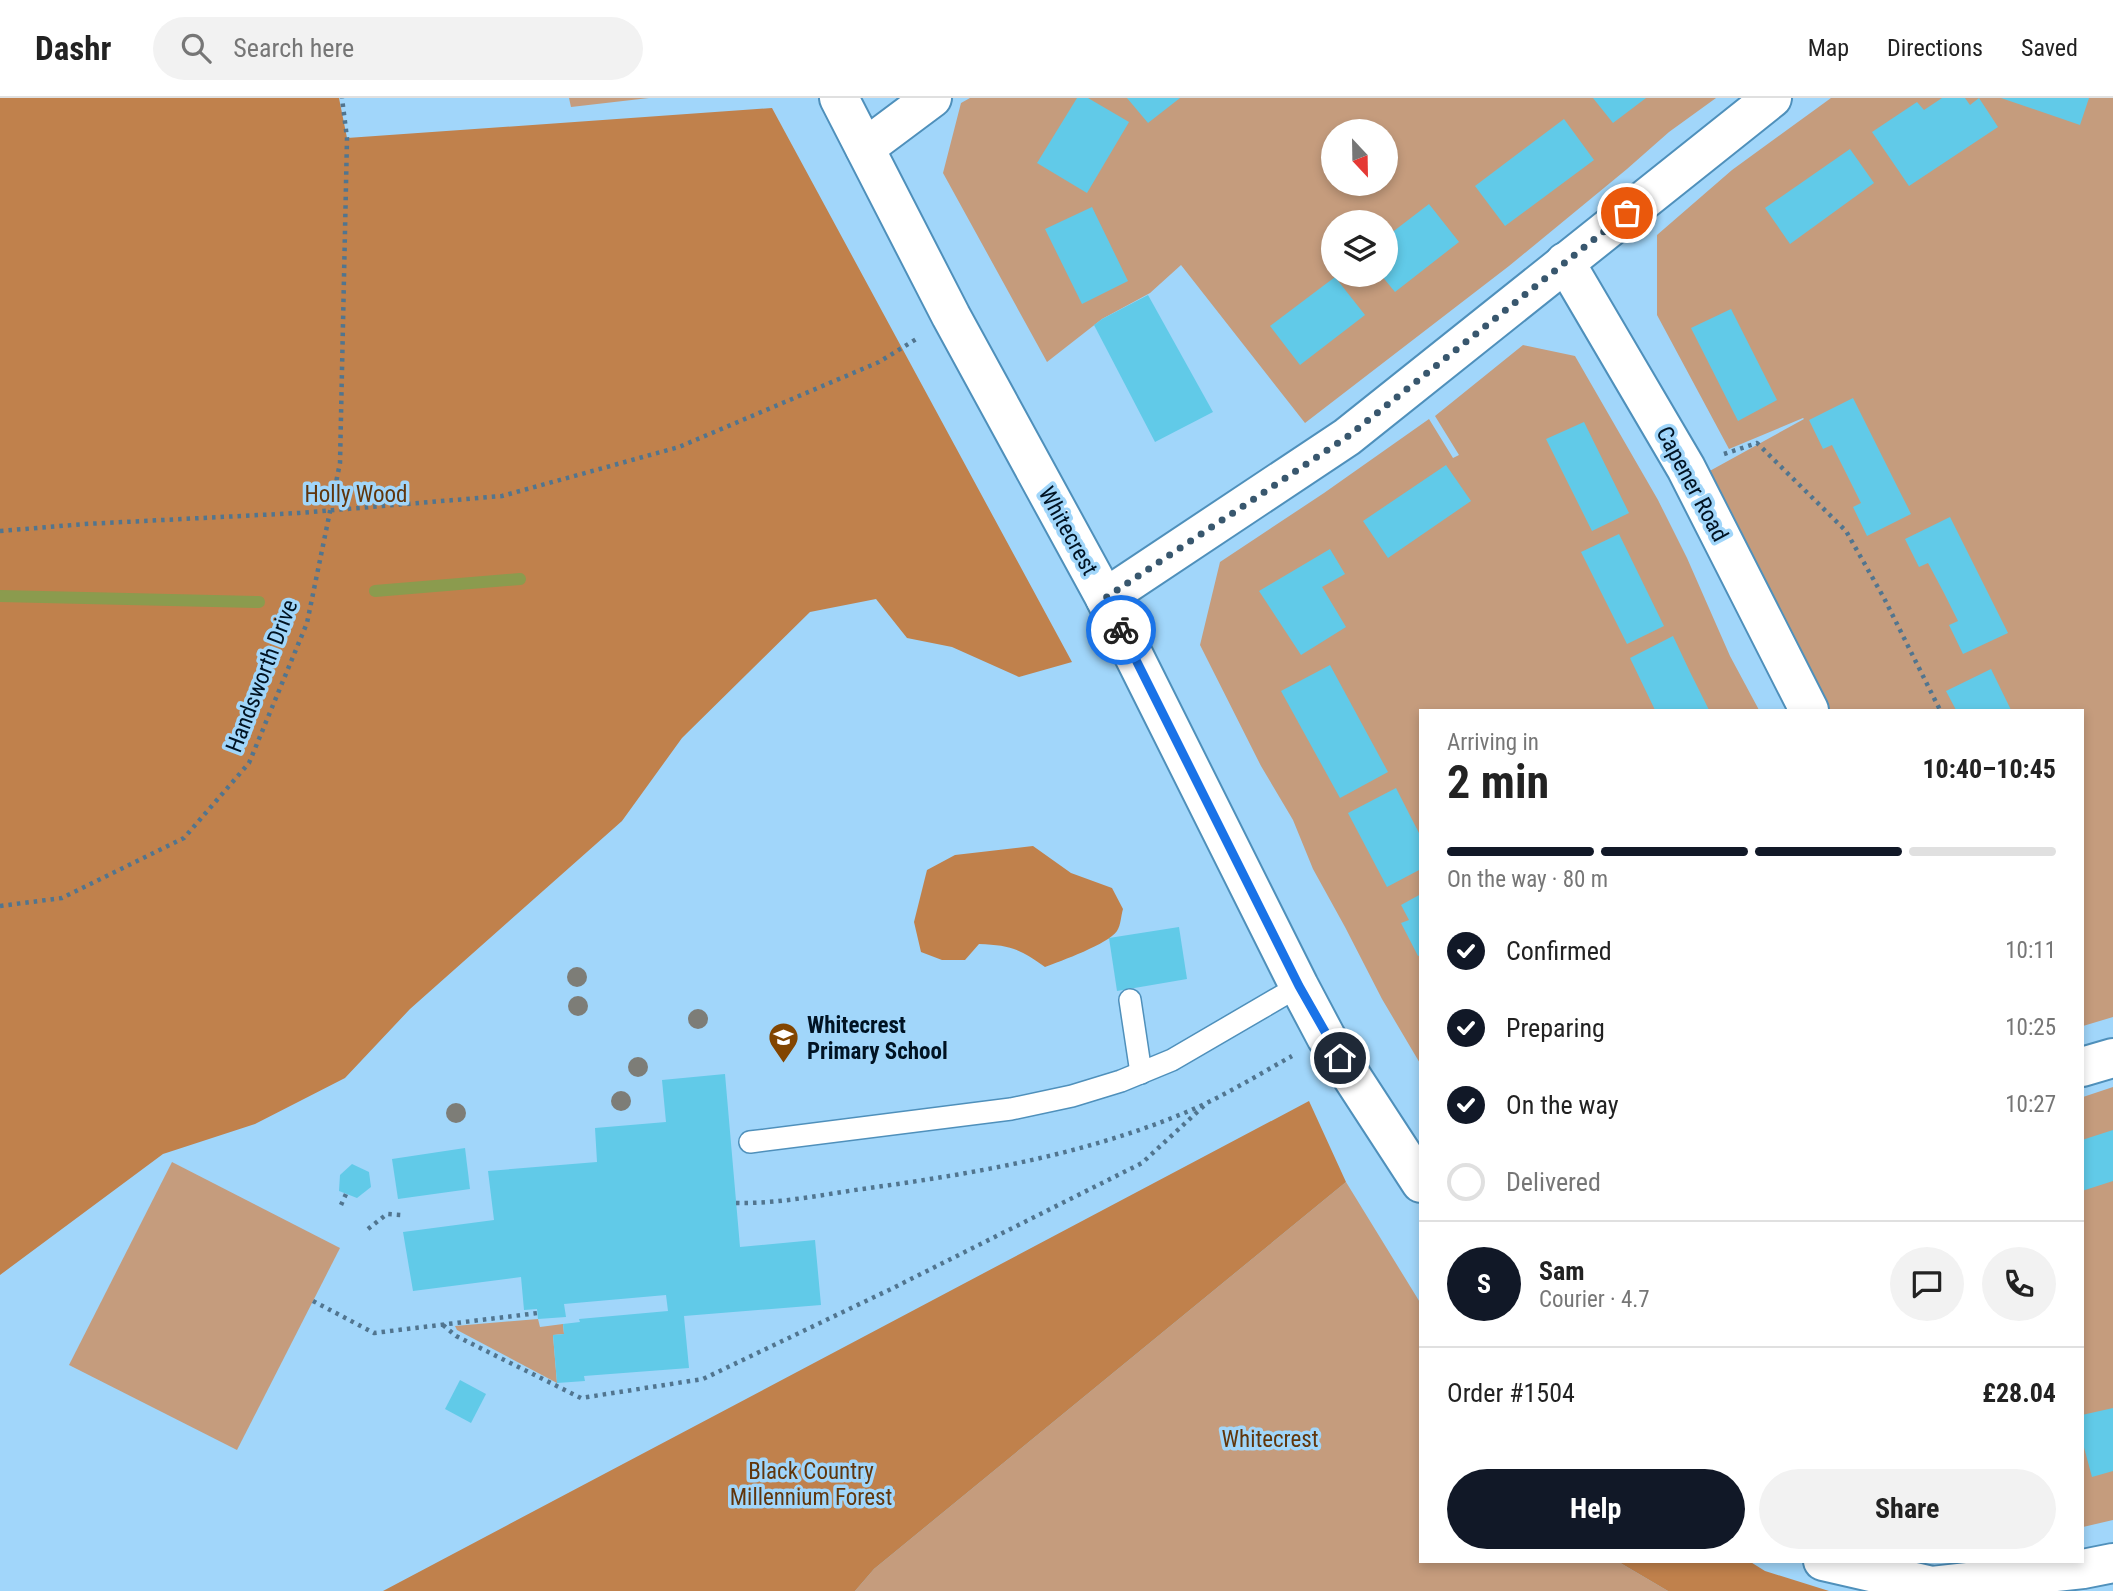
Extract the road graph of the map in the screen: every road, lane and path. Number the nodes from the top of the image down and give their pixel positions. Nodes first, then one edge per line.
1 (342, 98) edge
2 (839, 98) edge
3 (932, 98) edge
4 (1772, 98) edge
5 (865, 148) junction
6 (1565, 262) junction
7 (879, 362) dead end
8 (1686, 468) junction
9 (330, 511) junction
10 (0, 531) edge
11 (1105, 598) junction
12 (1808, 709) edge
13 (1940, 709) edge
14 (0, 905) edge
15 (1299, 986) junction
16 (1130, 1000) dead end
17 (1326, 1037) junction
18 (2113, 1058) edge
19 (2084, 1066) edge
20 (1141, 1073) junction
21 (1207, 1103) junction
22 (750, 1142) dead end
23 (1419, 1180) edge
24 (346, 1194) dead end
25 (736, 1203) dead end
26 (341, 1205) dead end
27 (401, 1215) dead end
28 (368, 1229) dead end
29 (313, 1301) dead end
30 (538, 1314) dead end
31 (443, 1325) junction
32 (1832, 1563) edge
33 (2113, 1563) edge

1 - 9 path, Handsworth Drive
2 - 5 street, Whitecrest
3 - 5 street
4 - 6 street
5 - 11 street, Whitecrest
6 - 8 street, Capener Road
6 - 11 street
7 - 9 path
8 - 12 street, Capener Road
8 - 13 path
9 - 10 path
9 - 14 path, Handsworth Drive
11 - 15 street, Whitecrest
15 - 17 street, Whitecrest
15 - 20 lane
16 - 20 lane
17 - 21 path
17 - 23 street, Whitecrest
18 - 19 street
20 - 22 lane
21 - 25 path
21 - 31 path
24 - 26 path
27 - 28 path
29 - 31 path
30 - 31 path
32 - 33 street

